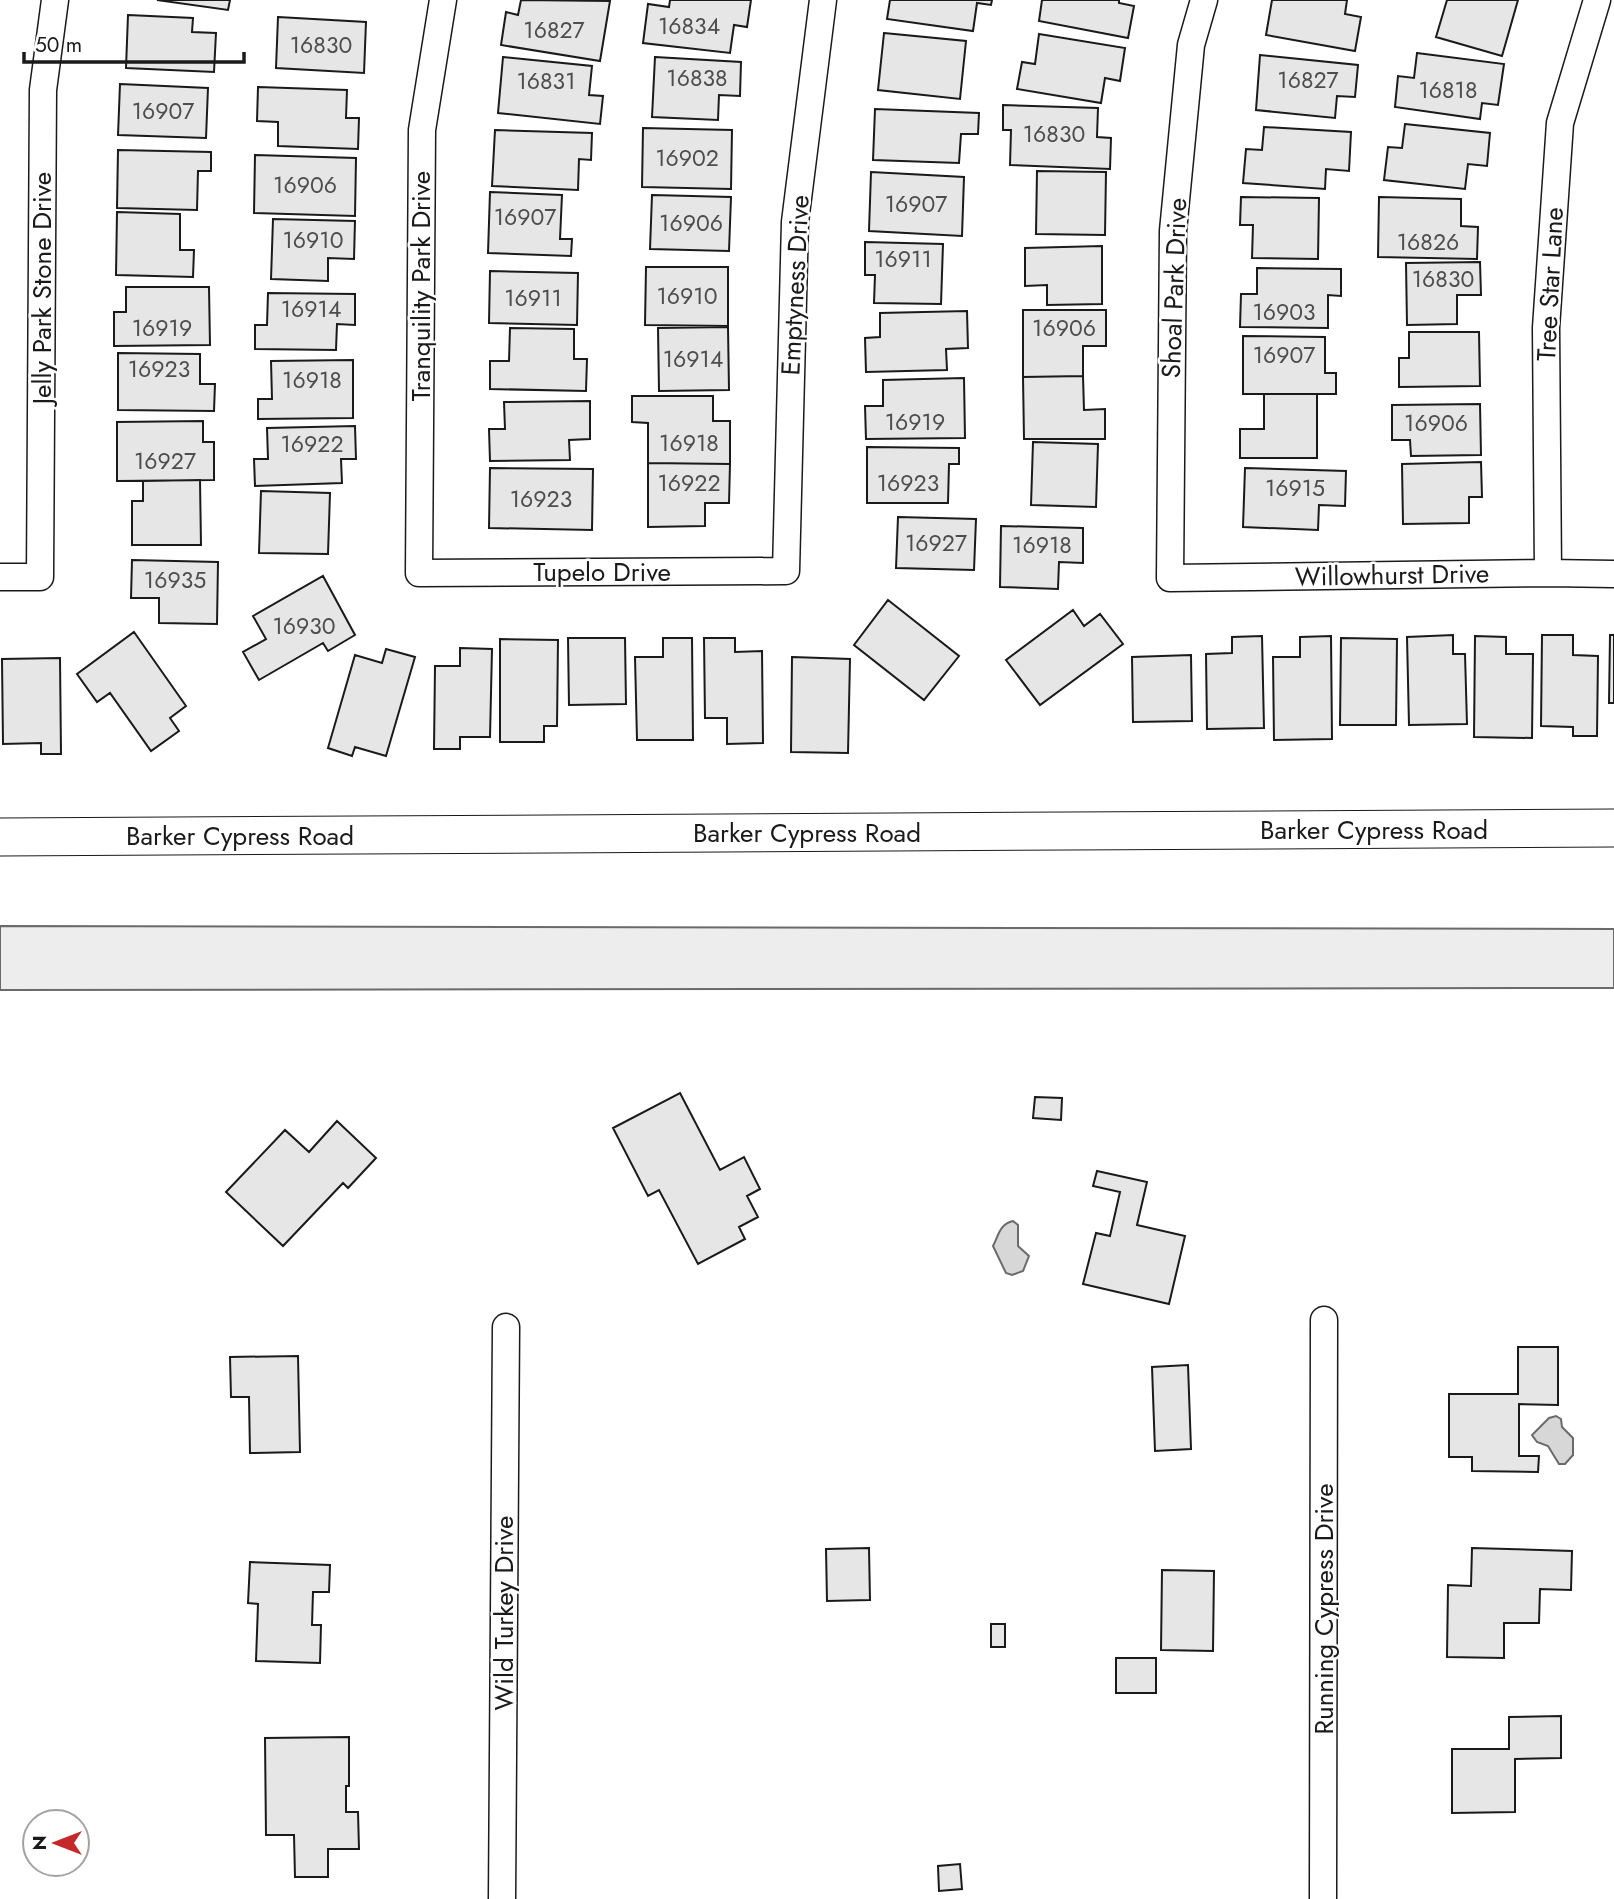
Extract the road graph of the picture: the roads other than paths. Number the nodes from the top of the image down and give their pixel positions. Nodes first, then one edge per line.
1 (55, 0) edge
2 (443, 0) edge
3 (823, 0) edge
4 (1203, 0) edge
5 (1597, 0) edge
6 (786, 571) joint
7 (419, 573) joint
8 (1548, 573) junction
9 (1614, 574) edge
10 (0, 577) edge
11 (1170, 578) joint
12 (1614, 828) edge
13 (0, 837) edge
14 (1324, 1320) dead end
15 (506, 1327) dead end
16 (502, 1899) edge
17 (1323, 1899) edge

1 - 10 street, Jelly Park Stone Drive
2 - 7 street, Tranquility Park Drive
3 - 6 street, Emptyness Drive
4 - 11 street, Shoal Park Drive
5 - 8 street, Tree Star Lane
6 - 7 street, Tupelo Drive
8 - 9 street, Willowhurst Drive
8 - 11 street, Willowhurst Drive
12 - 13 street, Barker Cypress Road
14 - 17 street, Running Cypress Drive
15 - 16 street, Wild Turkey Drive

